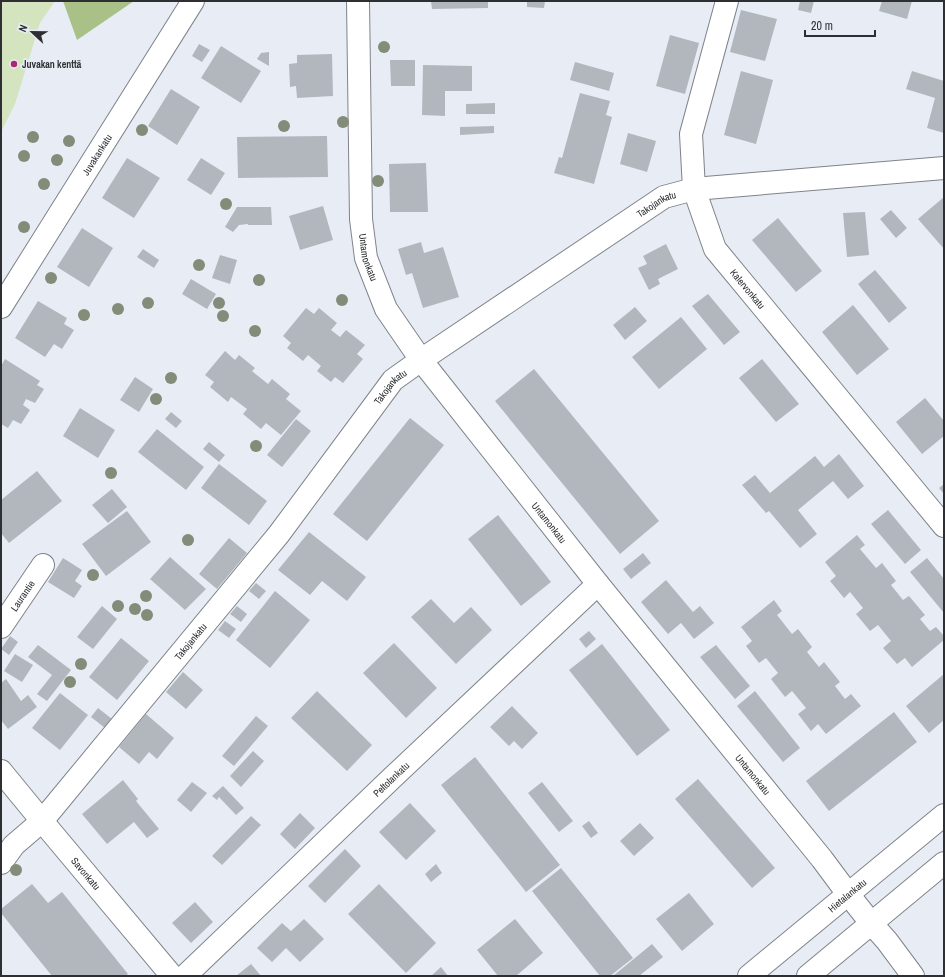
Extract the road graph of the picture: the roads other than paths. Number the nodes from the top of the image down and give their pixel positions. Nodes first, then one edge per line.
1 (193, 1) edge
2 (358, 1) edge
3 (727, 1) edge
4 (944, 168) edge
5 (694, 189) junction
6 (1, 307) edge
7 (421, 360) junction
8 (944, 526) edge
9 (43, 565) dead end
10 (598, 584) junction
11 (1, 627) edge
12 (1, 770) edge
13 (944, 815) edge
14 (42, 821) junction
15 (1, 863) edge
16 (944, 863) edge
17 (848, 894) junction
18 (871, 923) junction
19 (172, 976) edge
20 (185, 976) edge
21 (749, 976) edge
22 (808, 976) edge
23 (913, 976) edge

1 - 6 street, Juvakankatu
2 - 7 street, Untamonkatu
3 - 5 street, Kalervonkatu
4 - 5 street, Takojankatu
5 - 7 street, Takojankatu
5 - 8 street, Kalervonkatu
7 - 10 street, Untamonkatu
7 - 14 street, Takojankatu
9 - 11 street, Laurantie
10 - 17 street, Untamonkatu
10 - 20 street, Peltolankatu
12 - 14 street, Savonkatu
13 - 17 street, Hietalankatu
14 - 15 street, Takojankatu
14 - 19 street, Savonkatu
16 - 18 street
17 - 18 street, Untamonkatu
17 - 21 street, Hietalankatu
18 - 22 street
18 - 23 street, Untamonkatu

